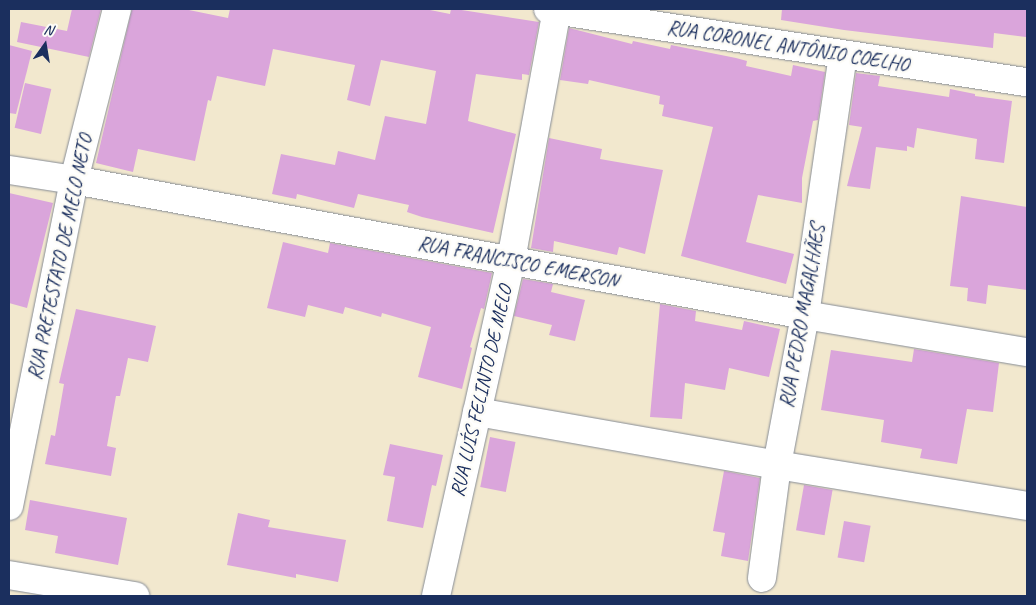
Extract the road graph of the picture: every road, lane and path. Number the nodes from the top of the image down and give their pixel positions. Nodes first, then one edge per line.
1 (117, 9) edge
2 (554, 9) edge
3 (843, 55) junction
4 (1027, 82) edge
5 (9, 170) edge
6 (74, 180) junction
7 (511, 260) junction
8 (805, 315) junction
9 (1027, 352) edge
10 (476, 412) junction
11 (776, 465) junction
12 (9, 506) edge
13 (1027, 506) edge
14 (9, 575) edge
15 (762, 578) dead end
16 (136, 596) edge
17 (436, 596) edge

1 - 6 street, RUA PRETESTATO DE MELO NETO
2 - 3 street, RUA CORONEL ANTÔNIO COELHO
2 - 7 street, RUA LUÍS FELINTO DE MELO
3 - 4 street, RUA CORONEL ANTÔNIO COELHO
3 - 8 street, RUA PEDRO MAGALHÃES
5 - 6 street, RUA FRANCISCO EMERSON
6 - 7 street, RUA FRANCISCO EMERSON
6 - 12 street, RUA PRETESTATO DE MELO NETO
7 - 8 street, RUA FRANCISCO EMERSON
7 - 10 street, RUA LUÍS FELINTO DE MELO
8 - 9 street, RUA FRANCISCO EMERSON
8 - 11 street, RUA PEDRO MAGALHÃES
10 - 11 street
10 - 17 street, RUA LUÍS FELINTO DE MELO
11 - 13 street
11 - 15 street, RUA PEDRO MAGALHÃES
14 - 16 street

